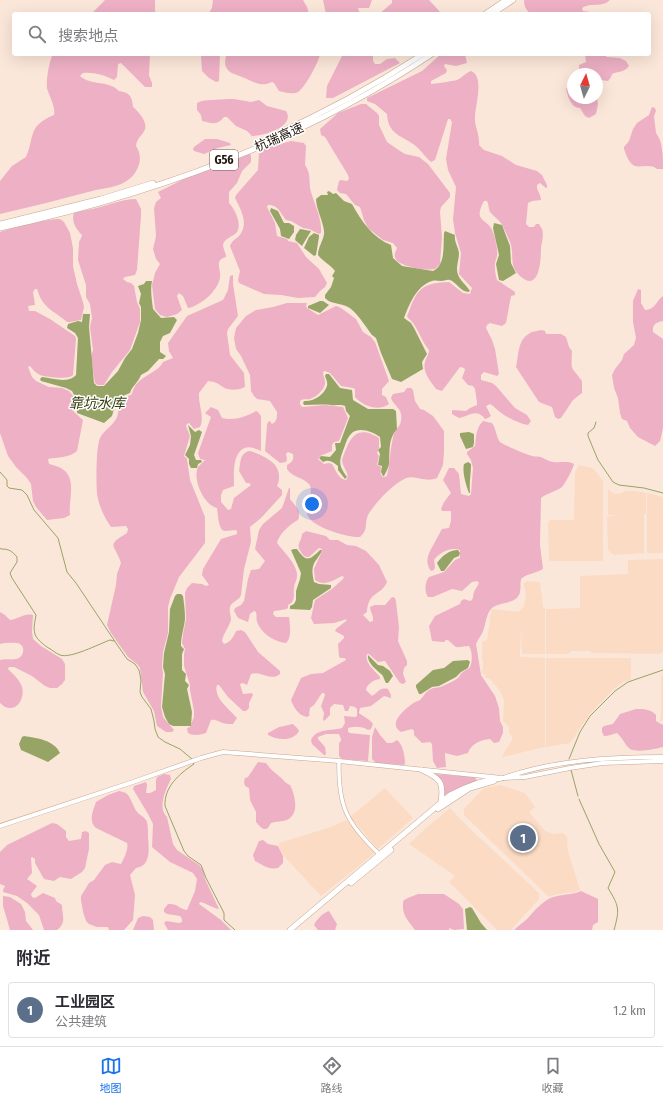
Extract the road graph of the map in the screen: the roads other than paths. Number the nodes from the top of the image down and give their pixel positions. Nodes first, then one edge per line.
1 (506, 0) edge
2 (513, 0) edge
3 (494, 11) edge
4 (421, 56) edge
5 (429, 56) edge
6 (0, 224) edge
7 (0, 228) edge
8 (663, 757) edge
9 (339, 761) junction
10 (663, 761) edge
11 (569, 766) junction
12 (422, 770) junction
13 (502, 778) junction
14 (441, 802) junction
15 (0, 826) edge
16 (380, 855) junction
17 (290, 930) edge
18 (295, 930) edge

1 - 3 highway
2 - 3 highway
4 - 6 highway, 杭瑞高速 / G56
5 - 7 highway, 杭瑞高速 / G56
8 - 11 main road
9 - 12 main road
9 - 15 main road
9 - 16 street
10 - 11 main road
11 - 13 main road
12 - 13 main road
12 - 14 highway
13 - 14 highway
13 - 18 highway
14 - 16 highway
16 - 17 highway

